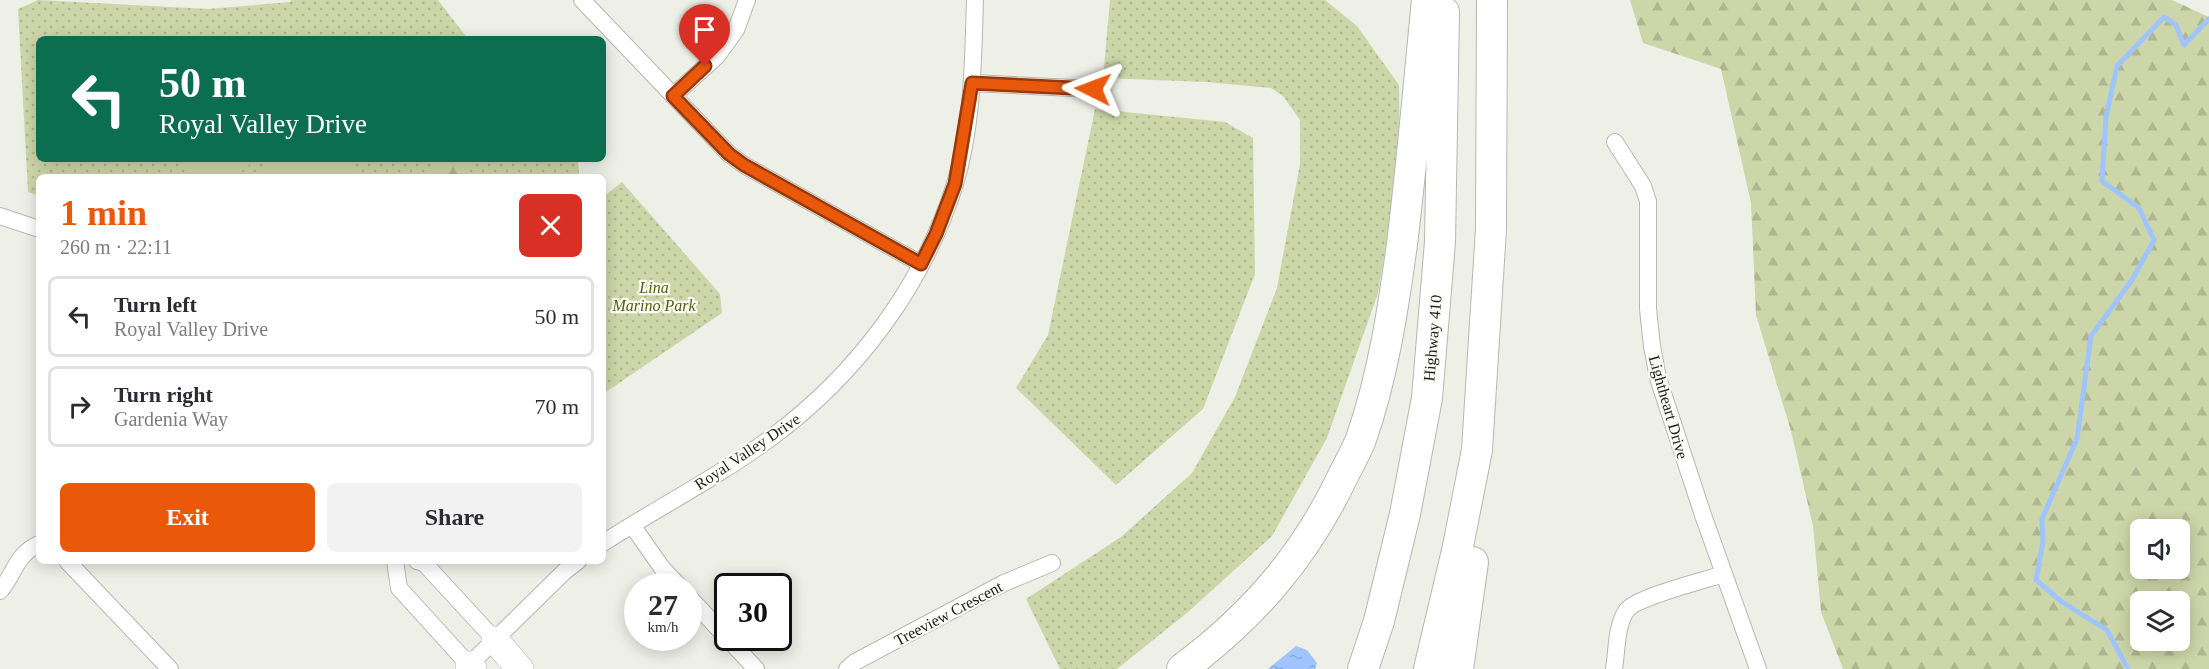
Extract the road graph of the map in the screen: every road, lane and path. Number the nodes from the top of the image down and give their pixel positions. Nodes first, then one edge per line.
1 (582, 0) edge
2 (747, 0) edge
3 (975, 0) edge
4 (1427, 0) edge
5 (1444, 0) edge
6 (1492, 0) edge
7 (972, 83) junction
8 (1093, 89) dead end
9 (673, 96) junction
10 (1615, 142) dead end
11 (0, 216) edge
12 (36, 228) edge
13 (921, 264) junction
14 (1477, 450) junction
15 (632, 525) junction
16 (606, 541) edge
17 (36, 545) edge
18 (1052, 563) dead end
19 (70, 564) edge
20 (395, 564) edge
21 (425, 564) edge
22 (574, 564) edge
23 (668, 573) edge
24 (1724, 574) junction
25 (0, 591) edge
26 (702, 611) edge
27 (495, 640) junction
28 (469, 668) edge
29 (170, 669) edge
30 (520, 669) edge
31 (756, 669) edge
32 (847, 669) edge
33 (1182, 669) edge
34 (1363, 669) edge
35 (1429, 669) edge
36 (1458, 669) edge
37 (1614, 669) edge
38 (1758, 669) edge

1 - 9 street
2 - 9 street
3 - 7 street, Royal Valley Drive
4 - 33 highway
5 - 34 highway, Highway 410
6 - 14 highway
7 - 8 street
7 - 13 street, Royal Valley Drive
9 - 13 street
10 - 24 street, Lightheart Drive
11 - 12 street
13 - 15 street, Royal Valley Drive
14 - 35 highway
14 - 36 highway
15 - 16 street, Royal Valley Drive
15 - 23 street
17 - 25 street
18 - 32 street, Treeview Crescent
19 - 29 street
20 - 28 street
21 - 27 street
22 - 27 street
24 - 37 street
24 - 38 street, Lightheart Drive
26 - 31 street
27 - 28 street
27 - 30 main road

